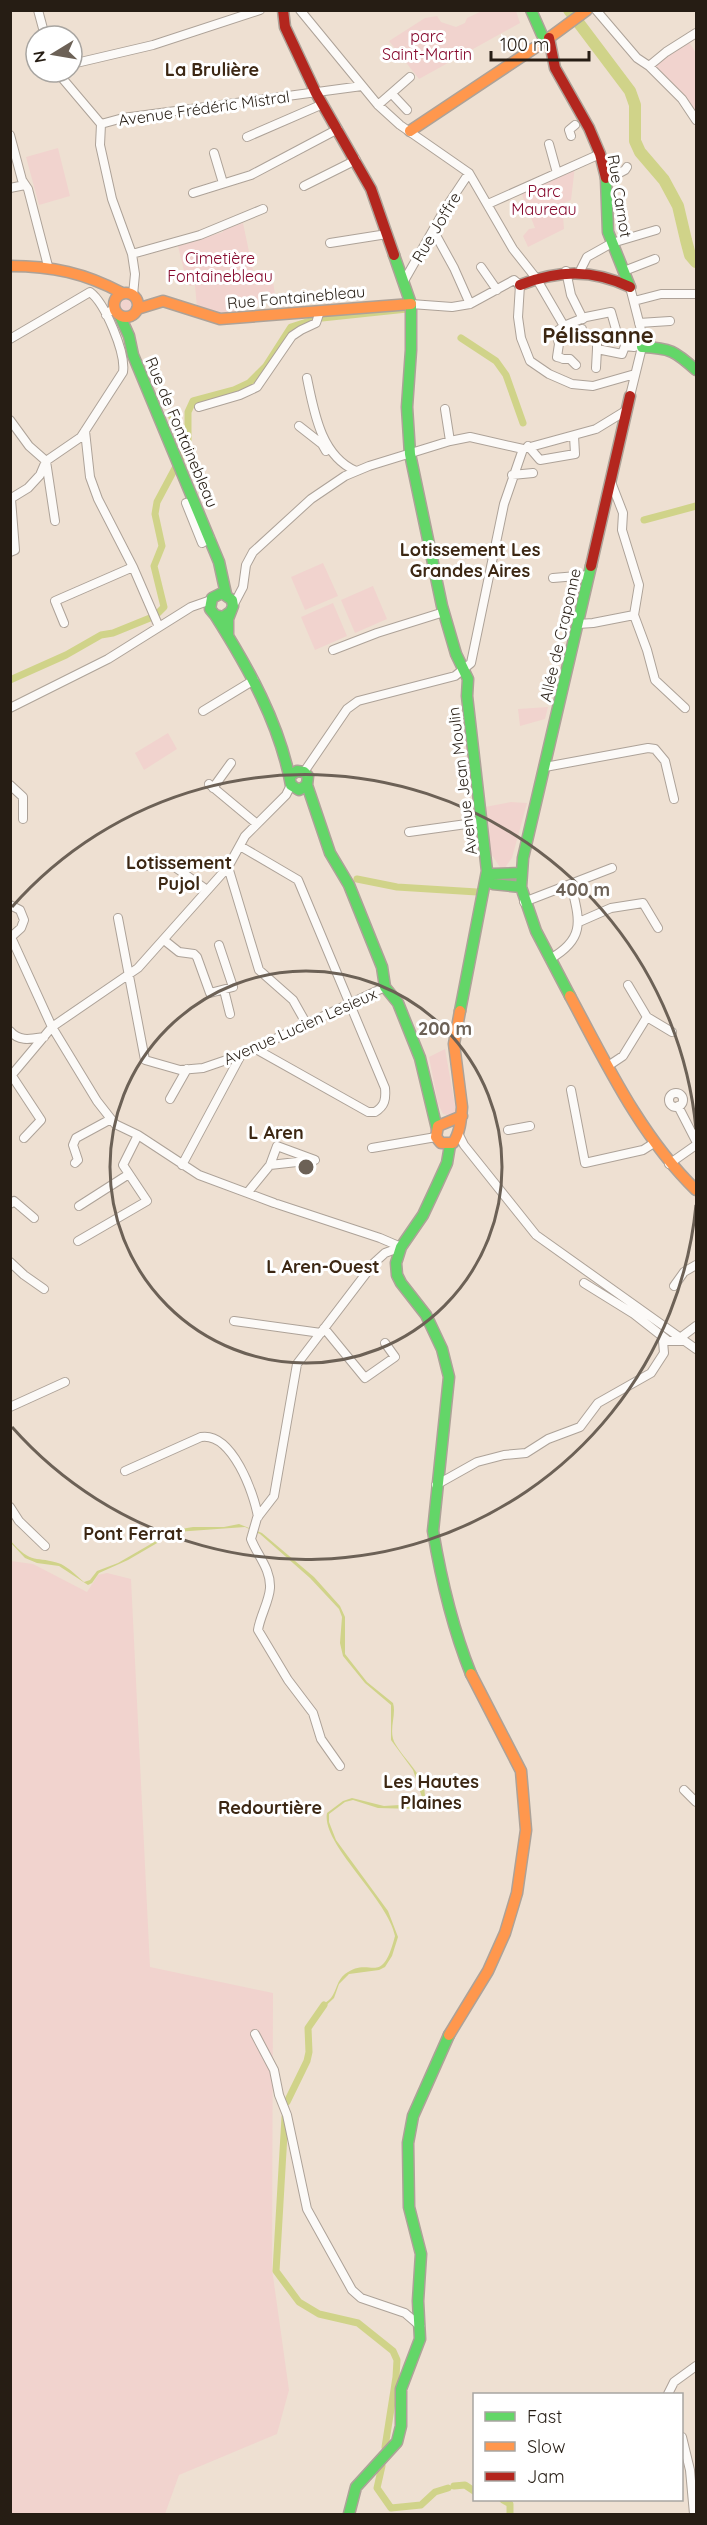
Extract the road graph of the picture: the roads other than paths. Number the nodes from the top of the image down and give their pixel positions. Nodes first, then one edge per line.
1 (260, 10) edge
2 (283, 10) edge
3 (300, 10) edge
4 (531, 10) edge
5 (596, 10) edge
6 (583, 13) edge
7 (696, 33) edge
8 (545, 41) junction
9 (84, 61) edge
10 (649, 66) junction
11 (410, 77) dead end
12 (67, 84) edge
13 (362, 86) junction
14 (316, 93) junction
15 (392, 94) junction
16 (322, 104) junction
17 (378, 105) junction
18 (407, 110) dead end
19 (696, 120) edge
20 (580, 123) junction
21 (100, 124) junction
22 (338, 129) junction
23 (410, 131) junction
24 (10, 135) edge
25 (571, 136) dead end
26 (247, 137) dead end
27 (549, 144) dead end
28 (214, 153) dead end
29 (600, 154) junction
30 (13, 156) edge
31 (356, 160) junction
32 (627, 167) dead end
33 (469, 173) junction
34 (557, 173) junction
35 (606, 180) junction
36 (223, 183) junction
37 (25, 185) junction
38 (304, 186) dead end
39 (10, 188) edge
40 (193, 193) dead end
41 (488, 204) junction
42 (263, 209) dead end
43 (433, 230) junction
44 (656, 230) dead end
45 (387, 234) junction
46 (330, 243) dead end
47 (612, 243) junction
48 (132, 254) junction
49 (655, 259) dead end
50 (10, 266) edge
51 (48, 266) junction
52 (481, 267) dead end
53 (566, 271) junction
54 (580, 271) junction
55 (624, 271) junction
56 (536, 278) junction
57 (404, 282) junction
58 (520, 285) junction
59 (630, 287) junction
60 (497, 290) junction
61 (696, 294) edge
62 (634, 301) junction
63 (411, 304) junction
64 (470, 304) junction
65 (123, 305) junction
66 (320, 311) junction
67 (670, 321) dead end
68 (639, 323) junction
69 (581, 324) junction
70 (564, 326) junction
71 (10, 339) edge
72 (625, 346) junction
73 (638, 347) junction
74 (597, 350) junction
75 (576, 365) dead end
76 (596, 368) dead end
77 (696, 370) edge
78 (634, 374) junction
79 (307, 378) dead end
80 (630, 396) joint
81 (200, 407) dead end
82 (445, 409) dead end
83 (628, 409) junction
84 (10, 420) edge
85 (299, 426) dead end
86 (85, 431) junction
87 (574, 436) junction
88 (450, 441) junction
89 (525, 448) junction
90 (410, 454) junction
91 (46, 461) junction
92 (356, 471) junction
93 (533, 474) dead end
94 (512, 475) junction
95 (345, 476) junction
96 (611, 482) junction
97 (11, 499) edge
98 (186, 503) dead end
99 (55, 521) dead end
100 (210, 538) junction
101 (10, 552) edge
102 (133, 567) junction
103 (244, 574) junction
104 (589, 575) junction
105 (554, 578) dead end
106 (220, 596) junction
107 (198, 606) junction
108 (232, 609) junction
109 (444, 612) junction
110 (214, 614) junction
111 (634, 615) junction
112 (64, 623) dead end
113 (578, 624) junction
114 (159, 627) junction
115 (228, 635) junction
116 (333, 650) dead end
117 (465, 670) junction
118 (254, 680) junction
119 (10, 708) edge
120 (685, 708) dead end
121 (203, 711) dead end
122 (231, 763) dead end
123 (545, 767) junction
124 (297, 783) junction
125 (10, 785) edge
126 (674, 799) dead end
127 (23, 819) dead end
128 (481, 822) junction
129 (257, 824) junction
130 (409, 832) dead end
131 (240, 846) junction
132 (144, 866) dead end
133 (228, 867) junction
134 (612, 868) dead end
135 (521, 873) junction
136 (486, 879) junction
137 (571, 884) junction
138 (521, 887) junction
139 (207, 891) junction
140 (524, 902) junction
141 (10, 905) edge
142 (118, 918) dead end
143 (579, 922) junction
144 (658, 928) dead end
145 (11, 936) edge
146 (164, 940) junction
147 (219, 945) dead end
148 (550, 958) junction
149 (130, 975) junction
150 (628, 985) dead end
151 (386, 987) junction
152 (224, 990) junction
153 (349, 1003) junction
154 (230, 1014) dead end
155 (647, 1017) junction
156 (306, 1023) junction
157 (52, 1027) junction
158 (10, 1031) edge
159 (672, 1032) dead end
160 (44, 1037) junction
161 (254, 1048) junction
162 (241, 1055) junction
163 (608, 1066) junction
164 (187, 1069) junction
165 (11, 1076) edge
166 (571, 1090) dead end
167 (170, 1099) dead end
168 (678, 1106) dead end
169 (111, 1119) junction
170 (530, 1126) dead end
171 (508, 1130) dead end
172 (138, 1134) junction
173 (448, 1134) junction
174 (24, 1138) dead end
175 (696, 1143) edge
176 (652, 1144) junction
177 (372, 1148) dead end
178 (75, 1163) dead end
179 (669, 1164) junction
180 (182, 1165) junction
181 (270, 1165) junction
182 (129, 1174) junction
183 (696, 1190) edge
184 (248, 1192) junction
185 (696, 1196) edge
186 (10, 1204) edge
187 (79, 1206) dead end
188 (34, 1218) dead end
189 (78, 1241) dead end
190 (401, 1247) junction
191 (10, 1262) edge
192 (696, 1264) edge
193 (584, 1283) dead end
194 (674, 1286) dead end
195 (44, 1289) dead end
196 (234, 1321) dead end
197 (696, 1326) edge
198 (323, 1331) junction
199 (682, 1339) junction
200 (667, 1340) junction
201 (385, 1343) dead end
202 (696, 1349) edge
203 (65, 1382) dead end
204 (10, 1407) edge
205 (125, 1471) dead end
206 (436, 1485) junction
207 (10, 1507) edge
208 (258, 1517) junction
209 (45, 1546) dead end
210 (340, 1766) dead end
211 (684, 1790) dead end
212 (696, 1802) edge
213 (255, 2034) dead end
214 (421, 2327) junction
215 (696, 2366) edge
216 (668, 2393) edge
217 (683, 2444) edge
218 (349, 2514) edge
219 (694, 2514) edge

1 - 9 street
2 - 14 street
3 - 13 street
4 - 8 street, Rue Carnot
5 - 10 street
6 - 8 street
7 - 10 street
8 - 20 street, Rue Carnot
8 - 23 street
10 - 19 street
11 - 15 street
12 - 21 street
13 - 14 street, Avenue Frédéric Mistral
13 - 17 street
14 - 16 street
14 - 21 street, Avenue Frédéric Mistral
15 - 17 street
15 - 18 street
16 - 22 street
16 - 26 street
17 - 23 street
20 - 25 street
20 - 29 street, Rue Carnot
21 - 48 street, Avenue Frédéric Mistral
22 - 31 street
22 - 36 street
23 - 33 street
24 - 30 street
27 - 34 street
28 - 36 street
29 - 34 street
29 - 35 street, Rue Carnot
30 - 37 street
31 - 38 street
31 - 45 street
32 - 35 street
33 - 41 street
33 - 43 street, Rue Joffre
34 - 41 street
35 - 47 street, Rue Carnot
36 - 40 street
37 - 39 street
37 - 51 street
41 - 56 street
42 - 48 street
43 - 57 street, Rue Joffre
43 - 64 street
44 - 47 street
45 - 46 street
45 - 57 street
47 - 54 street
47 - 55 street, Rue Carnot
48 - 65 street, Avenue Frédéric Mistral
49 - 55 street
50 - 51 street
51 - 65 street
52 - 60 street
53 - 54 street
53 - 56 street
53 - 69 street
54 - 59 street
55 - 59 street, Rue Carnot
56 - 58 street
56 - 70 street
57 - 63 street
58 - 60 street
58 - 78 street
59 - 62 street
60 - 64 street
61 - 62 street
62 - 68 street
63 - 64 street
63 - 66 street, Rue Fontainebleau
63 - 90 street
65 - 66 street, Rue Fontainebleau
65 - 71 street
65 - 86 street
65 - 100 street, Rue de Fontainebleau
66 - 81 street
67 - 68 street
68 - 73 street
69 - 70 street
69 - 72 street
69 - 74 street
70 - 75 street
72 - 73 street
72 - 74 street
73 - 77 street
73 - 78 street, Allée de Craponne
74 - 76 street
78 - 80 street, Allée de Craponne
79 - 92 street
80 - 83 street, Allée de Craponne
82 - 88 street
83 - 87 street
83 - 96 street, Allée de Craponne
84 - 91 street
85 - 95 street
86 - 91 street
86 - 102 street
87 - 89 street
87 - 89 street
88 - 89 street
88 - 90 street
89 - 94 street, Avenue Jean Moulin
90 - 92 street
90 - 109 street
91 - 97 street
91 - 99 street
92 - 95 street
93 - 94 street
94 - 117 street, Avenue Jean Moulin
95 - 103 street
96 - 104 street, Allée de Craponne
96 - 111 street
97 - 101 street
98 - 100 street, Rue de Fontainebleau
100 - 106 street, Rue de Fontainebleau
102 - 112 street
102 - 114 street
103 - 106 street
103 - 108 street
104 - 105 street
104 - 113 street, Allée de Craponne
106 - 107 street
106 - 108 street
106 - 110 street
107 - 110 street
107 - 114 street
108 - 110 street
108 - 115 street
109 - 116 street
109 - 117 street
110 - 115 street
111 - 113 street
111 - 120 street
113 - 123 street, Allée de Craponne
114 - 119 street
115 - 118 street
117 - 124 street
117 - 128 street, Avenue Jean Moulin
118 - 121 street
118 - 124 street
122 - 129 street
123 - 126 street
123 - 135 street, Allée de Craponne
124 - 129 street
124 - 151 street
125 - 127 street
128 - 130 street
128 - 136 street, Avenue Jean Moulin
129 - 131 street
131 - 133 street
131 - 153 street
132 - 139 street
133 - 139 street
133 - 156 street
134 - 137 street
135 - 136 street
135 - 138 street, Allée de Craponne
136 - 138 street
136 - 173 street, Avenue Jean Moulin
137 - 140 street
137 - 143 street
138 - 140 street, Allée de Craponne
139 - 146 street
140 - 148 street, Allée de Craponne
141 - 145 street
142 - 149 street, Avenue Lucien Lesieux
143 - 144 street
143 - 148 street
145 - 157 street
146 - 149 street
146 - 152 street
147 - 152 street
148 - 163 street, Allée de Craponne
149 - 157 street
149 - 164 street, Avenue Lucien Lesieux
150 - 155 street
151 - 153 street, Avenue Lucien Lesieux
151 - 173 street
152 - 154 street
153 - 156 street, Avenue Lucien Lesieux
153 - 161 street
155 - 159 street
155 - 163 street
156 - 161 street, Avenue Lucien Lesieux
157 - 160 street
157 - 169 street
158 - 160 street
160 - 165 street
161 - 162 street, Avenue Lucien Lesieux
162 - 164 street, Avenue Lucien Lesieux
162 - 180 street
163 - 176 street, Allée de Craponne
164 - 167 street
165 - 174 street
166 - 176 street
168 - 175 street
169 - 172 street
169 - 178 street
170 - 171 street
172 - 180 street
172 - 182 street
173 - 177 street
173 - 190 street
173 - 199 street
175 - 179 street
176 - 179 street
176 - 185 street
179 - 183 street
180 - 184 street
181 - 181 street
181 - 184 street
182 - 187 street
182 - 189 street
184 - 190 street
186 - 188 street
190 - 198 street
190 - 206 street
191 - 195 street
192 - 194 street
193 - 200 street
196 - 198 street
197 - 199 street
198 - 201 street
198 - 208 street
199 - 200 street
199 - 202 street
200 - 206 street
203 - 204 street
205 - 208 street
206 - 214 street
207 - 209 street
208 - 210 street
211 - 212 street
213 - 214 street
214 - 218 street
215 - 216 street
217 - 219 street

